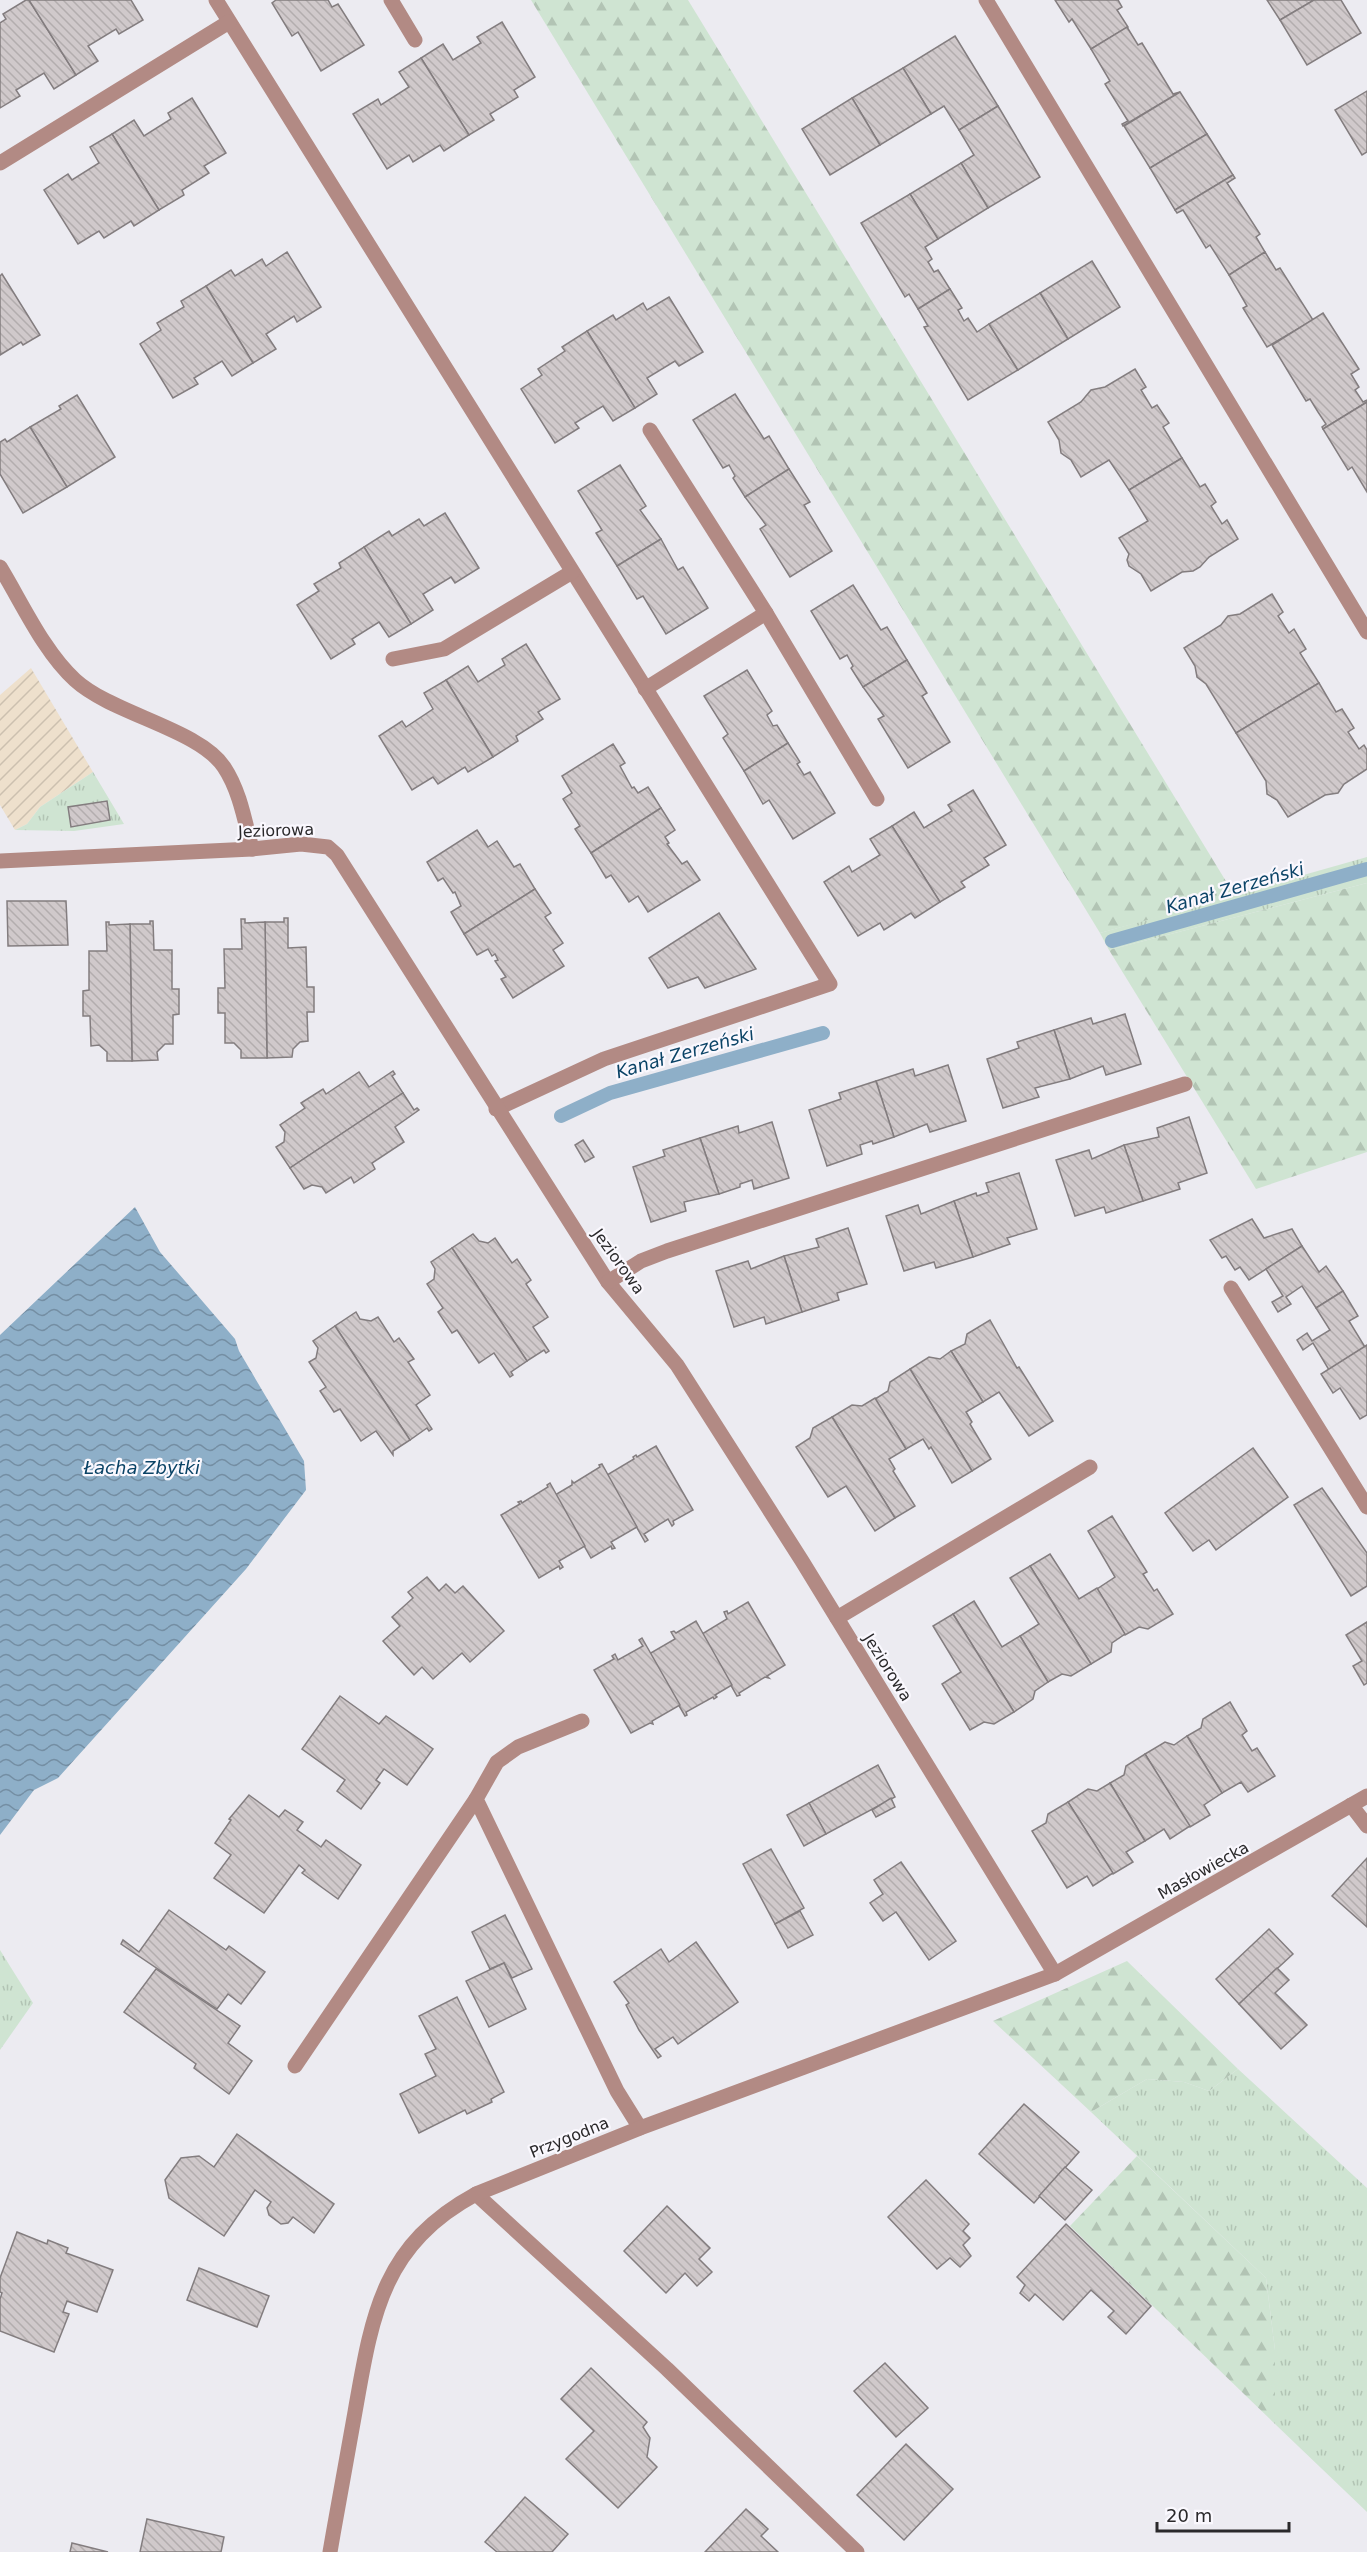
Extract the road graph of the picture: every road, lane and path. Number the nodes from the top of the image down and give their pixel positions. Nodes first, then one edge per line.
1 (216, 0) edge
2 (391, 0) edge
3 (986, 0) edge
4 (229, 22) junction
5 (415, 40) dead end
6 (0, 163) edge
7 (650, 430) dead end
8 (0, 567) edge
9 (572, 572) junction
10 (766, 613) junction
11 (1367, 632) edge
12 (393, 659) dead end
13 (645, 689) junction
14 (877, 799) dead end
15 (252, 849) junction
16 (0, 861) edge
17 (1185, 1084) dead end
18 (496, 1109) junction
19 (608, 1282) junction
20 (1231, 1288) dead end
21 (1090, 1467) dead end
22 (1367, 1507) edge
23 (837, 1618) junction
24 (582, 1721) dead end
25 (1367, 1796) edge
26 (476, 1799) junction
27 (1352, 1805) junction
28 (1367, 1826) edge
29 (1055, 1974) junction
30 (295, 2066) dead end
31 (640, 2127) junction
32 (477, 2194) junction
33 (330, 2552) edge
34 (857, 2552) edge

1 - 4 street
2 - 5 street
3 - 11 street
4 - 6 street
4 - 9 street
7 - 10 street
8 - 15 street
9 - 12 street
9 - 13 street
10 - 13 street
10 - 14 street
13 - 18 street
15 - 16 street, Jeziorowa
15 - 18 street, Jeziorowa
17 - 19 street
18 - 19 street, Jeziorowa
19 - 23 street, Jeziorowa
20 - 22 street
21 - 23 street
23 - 29 street, Jeziorowa
24 - 26 street
25 - 27 street, Masłowiecka
26 - 30 street
26 - 31 street
27 - 28 street
27 - 29 street, Masłowiecka
29 - 31 street, Przygodna
31 - 32 street, Przygodna
32 - 33 street, Przygodna
32 - 34 street

